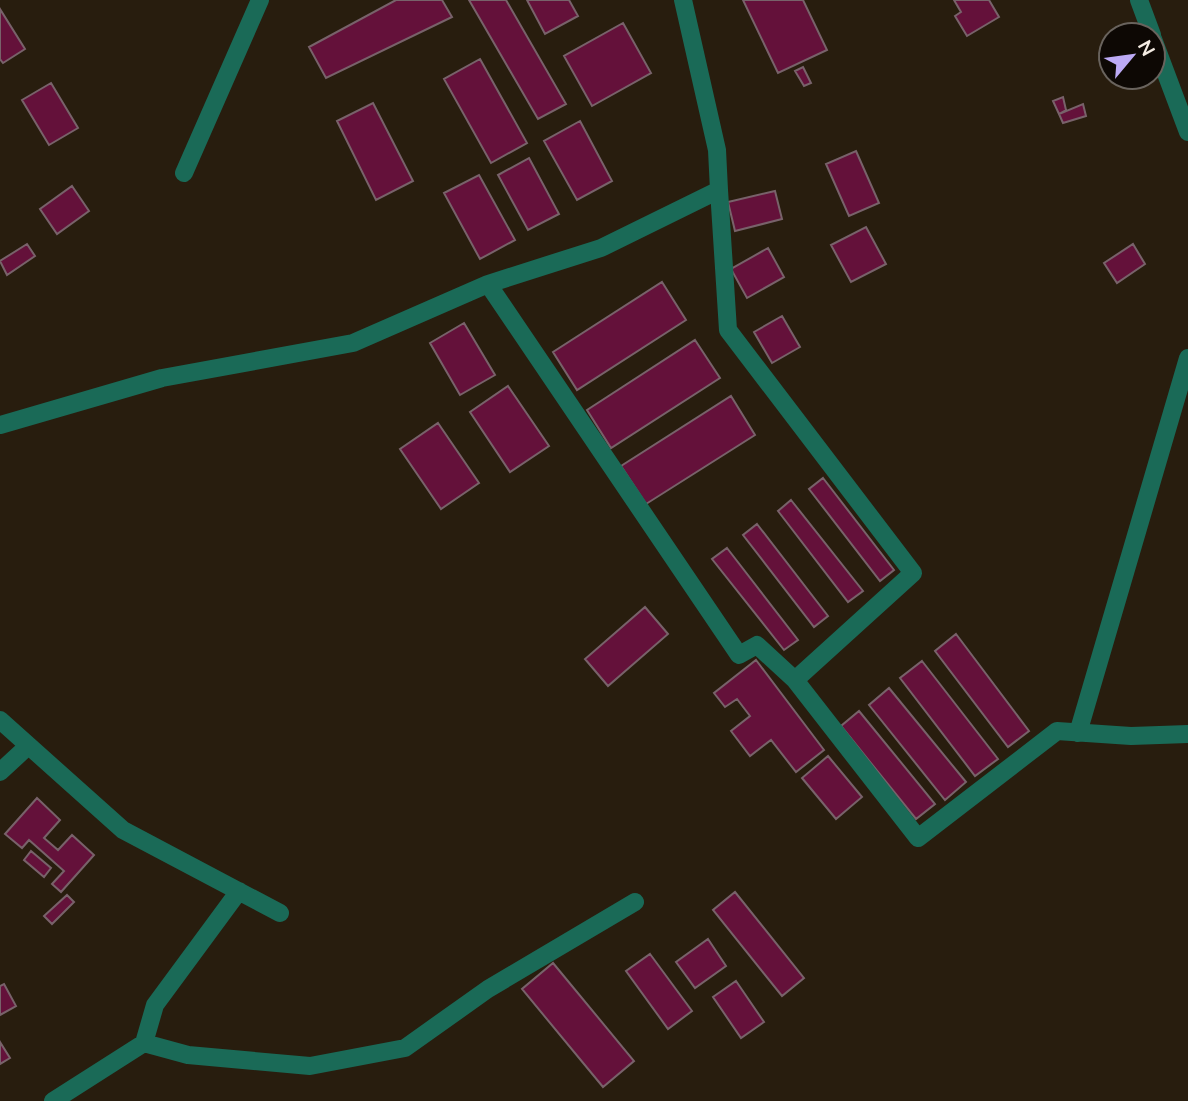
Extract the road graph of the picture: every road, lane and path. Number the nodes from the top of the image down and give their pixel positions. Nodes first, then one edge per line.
1 (260, 0) edge
2 (683, 0) edge
3 (1139, 0) edge
4 (1146, 21) edge
5 (1167, 77) edge
6 (1188, 132) edge
7 (184, 173) dead end
8 (719, 190) junction
9 (488, 285) junction
10 (1188, 358) edge
11 (0, 425) edge
12 (795, 680) junction
13 (0, 720) edge
14 (1078, 733) junction
15 (1188, 734) edge
16 (29, 746) junction
17 (0, 772) edge
18 (239, 891) junction
19 (635, 902) dead end
20 (280, 912) dead end
21 (144, 1043) junction
22 (53, 1101) edge

1 - 7 street
2 - 8 street
3 - 4 street
5 - 6 street
8 - 9 street
8 - 12 street
9 - 11 street
9 - 12 street
10 - 14 street
12 - 14 street
13 - 16 street
14 - 15 street
16 - 17 street
16 - 18 street
18 - 20 street
18 - 21 street
19 - 21 street
21 - 22 street

